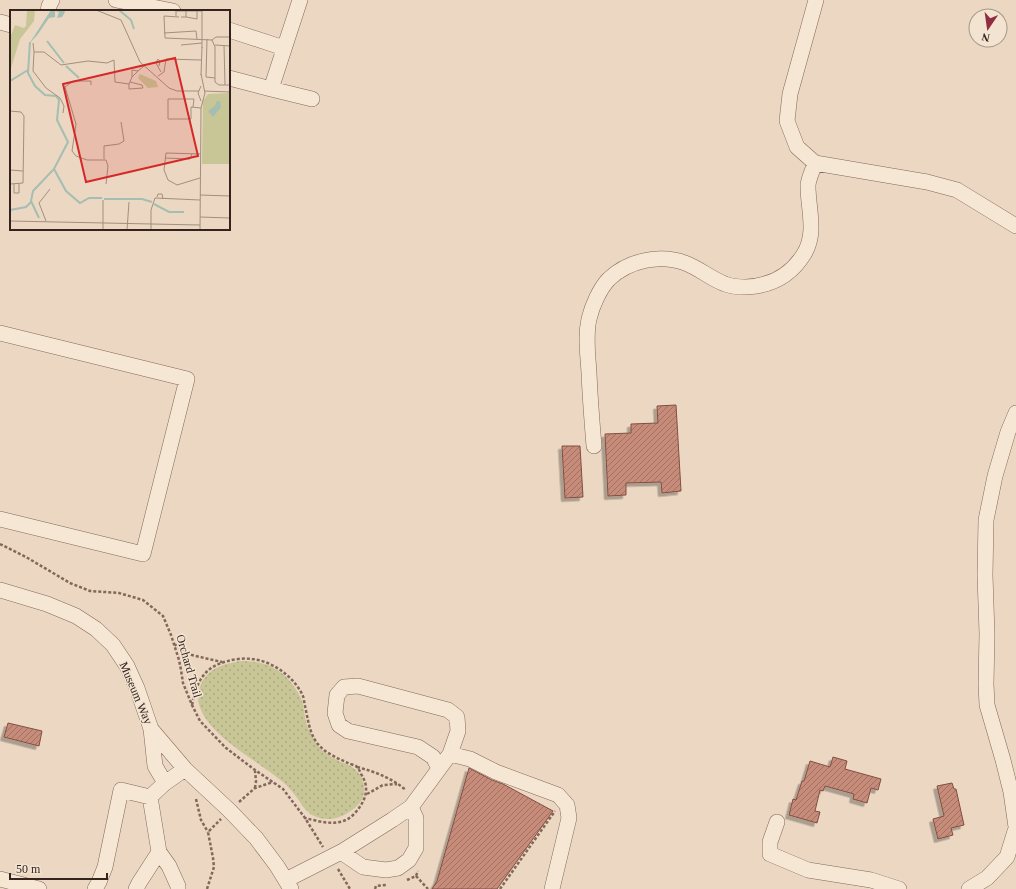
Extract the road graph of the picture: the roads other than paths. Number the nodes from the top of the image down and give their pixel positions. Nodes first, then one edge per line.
1 (52, 0) edge
2 (116, 0) edge
3 (300, 0) edge
4 (816, 0) edge
5 (48, 10) edge
6 (168, 10) edge
7 (0, 22) edge
8 (10, 25) edge
9 (230, 30) edge
10 (284, 48) junction
11 (230, 78) edge
12 (271, 89) junction
13 (312, 99) dead end
14 (815, 163) junction
15 (1016, 226) edge
16 (0, 332) edge
17 (1016, 413) edge
18 (594, 446) dead end
19 (0, 518) edge
20 (0, 590) edge
21 (151, 728) junction
22 (450, 754) junction
23 (439, 768) junction
24 (185, 769) junction
25 (165, 783) junction
26 (150, 797) junction
27 (411, 807) junction
28 (777, 822) dead end
29 (1016, 828) edge
30 (159, 852) junction
31 (336, 855) junction
32 (0, 879) edge
33 (288, 885) edge
34 (39, 889) edge
35 (95, 889) edge
36 (136, 889) edge
37 (178, 889) edge
38 (552, 889) edge
39 (899, 889) edge
40 (969, 889) edge

1 - 5 street
2 - 6 street
3 - 10 street
4 - 14 street
7 - 8 street
9 - 10 street
10 - 12 street
11 - 12 street
12 - 13 street
14 - 15 street
14 - 18 street
16 - 19 street
17 - 29 street
20 - 21 street, Museum Way
21 - 24 street, Museum Way
21 - 25 street
22 - 23 street
22 - 23 street
22 - 38 street
23 - 27 street
24 - 25 street
24 - 33 street, Museum Way
25 - 26 street
26 - 30 street
26 - 35 street
27 - 31 street
27 - 31 street
28 - 39 street
29 - 40 street
30 - 36 street
30 - 37 street
31 - 33 street
32 - 34 street

